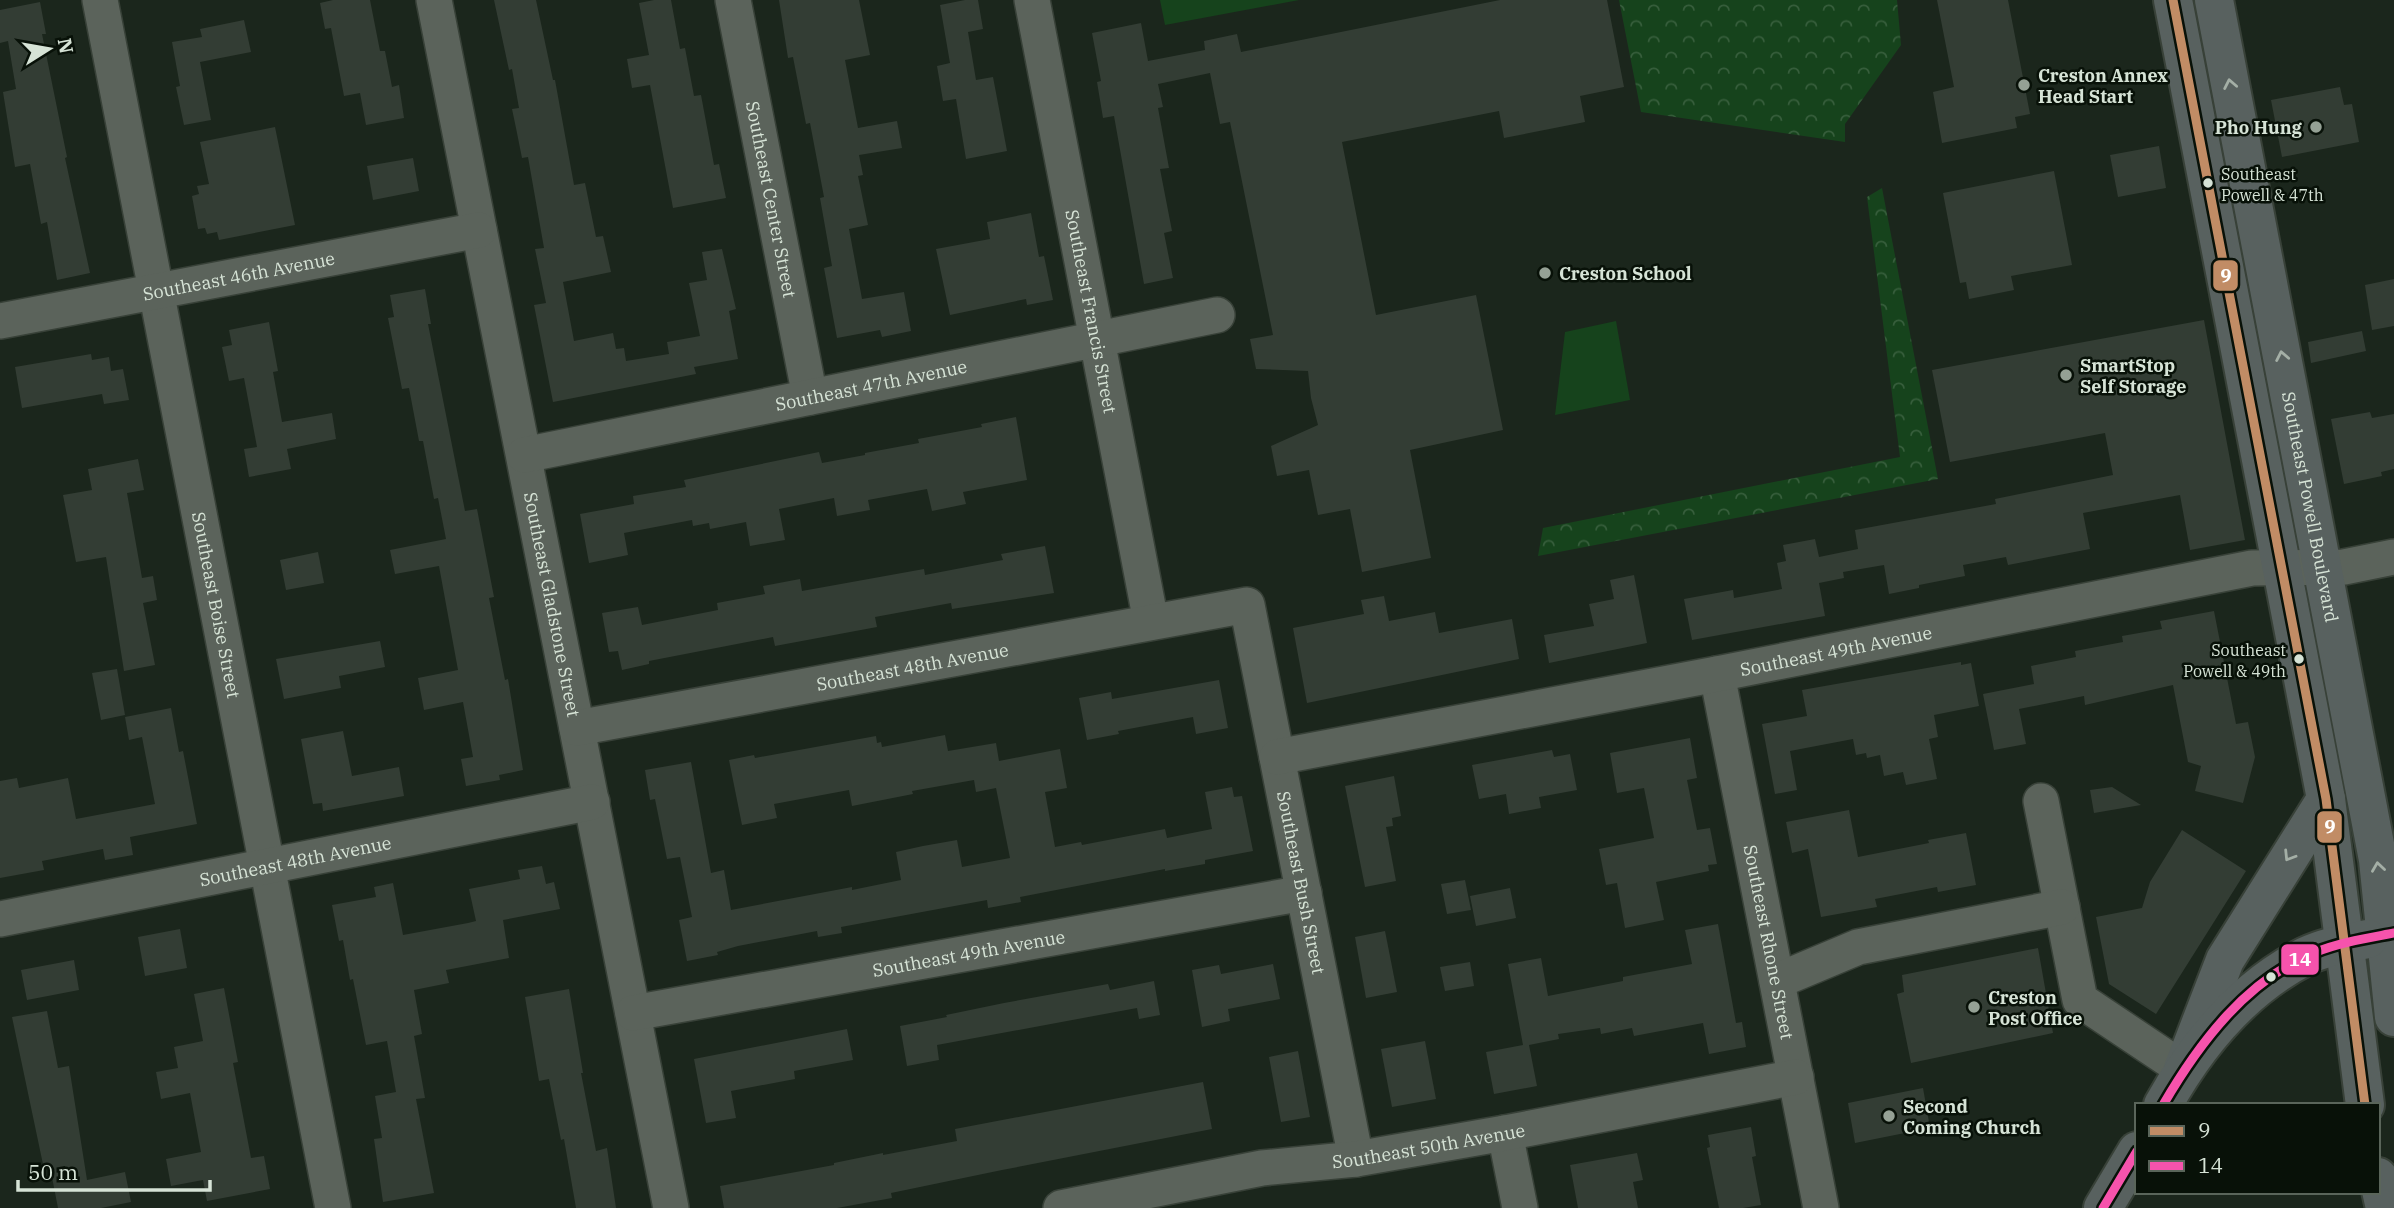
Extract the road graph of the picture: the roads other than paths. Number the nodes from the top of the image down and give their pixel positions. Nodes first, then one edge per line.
1 (100, 0) edge
2 (435, 0) edge
3 (733, 0) edge
4 (1032, 0) edge
5 (2173, 0) edge
6 (2214, 0) edge
7 (479, 230) junction
8 (156, 292) junction
9 (1217, 315) dead end
10 (0, 321) edge
11 (1098, 339) junction
12 (810, 397) junction
13 (524, 454) junction
14 (2394, 557) edge
15 (2322, 567) junction
16 (2282, 568) junction
17 (1247, 605) joint
18 (1152, 622) junction
19 (1717, 674) junction
20 (577, 728) junction
21 (1278, 757) junction
22 (2326, 799) junction
23 (2041, 801) dead end
24 (592, 802) junction
25 (267, 866) junction
26 (1304, 893) junction
27 (2062, 907) junction
28 (0, 919) edge
29 (2390, 934) edge
30 (2345, 944) junction
31 (1777, 981) junction
32 (633, 1013) junction
33 (2394, 1017) edge
34 (2183, 1069) junction
35 (1796, 1077) junction
36 (2164, 1103) edge
37 (2365, 1103) edge
38 (1505, 1133) junction
39 (2135, 1154) edge
40 (1356, 1159) junction
41 (2380, 1186) edge
42 (2104, 1207) edge
43 (333, 1208) edge
44 (671, 1208) edge
45 (1061, 1208) edge
46 (1520, 1208) edge
47 (1821, 1208) edge
48 (2385, 1208) edge

1 - 8 street, Southeast Boise Street
2 - 7 street, Southeast Gladstone Street
3 - 12 street, Southeast Center Street
4 - 11 street, Southeast Francis Street
5 - 16 main road
15 -> 6 main road, Southeast Powell Boulevard
7 - 8 street, Southeast 46th Avenue
7 - 13 street, Southeast Gladstone Street
8 - 10 street, Southeast 46th Avenue
8 - 25 street, Southeast Boise Street
9 - 11 street, Southeast 47th Avenue
11 - 12 street, Southeast 47th Avenue
11 - 18 street, Southeast Francis Street
12 - 13 street, Southeast 47th Avenue
13 - 20 street, Southeast Gladstone Street
14 - 15 street, Southeast 49th Avenue
15 - 16 street, Southeast 49th Avenue
29 -> 15 main road, Southeast Powell Boulevard
16 - 19 street, Southeast 49th Avenue
16 - 22 main road
17 - 18 street, Southeast 48th Avenue
17 - 21 street, Southeast Bush Street
18 - 20 street, Southeast 48th Avenue
19 - 21 street, Southeast 49th Avenue
19 - 31 street, Southeast Rhone Street
20 - 24 street, Southeast Gladstone Street
21 - 26 street, Southeast Bush Street
22 - 30 main road
22 -> 34 main road
23 - 27 street
24 - 25 street, Southeast 48th Avenue
24 - 32 street, Southeast Gladstone Street
25 - 28 street, Southeast 48th Avenue
25 - 43 street, Southeast Boise Street
26 - 32 street, Southeast 49th Avenue
26 - 40 street, Southeast Bush Street
27 - 31 street
27 - 34 street
29 - 30 main road
29 - 33 main road, Southeast Powell Boulevard
30 - 34 main road
30 - 37 main road
31 - 35 street, Southeast Rhone Street
32 - 44 street, Southeast Gladstone Street
34 - 36 main road
35 - 38 street, Southeast 50th Avenue
35 - 47 street, Southeast Rhone Street
38 - 40 street, Southeast 50th Avenue
38 - 46 street
39 - 42 main road
40 - 45 street, Southeast 50th Avenue
41 - 48 main road

